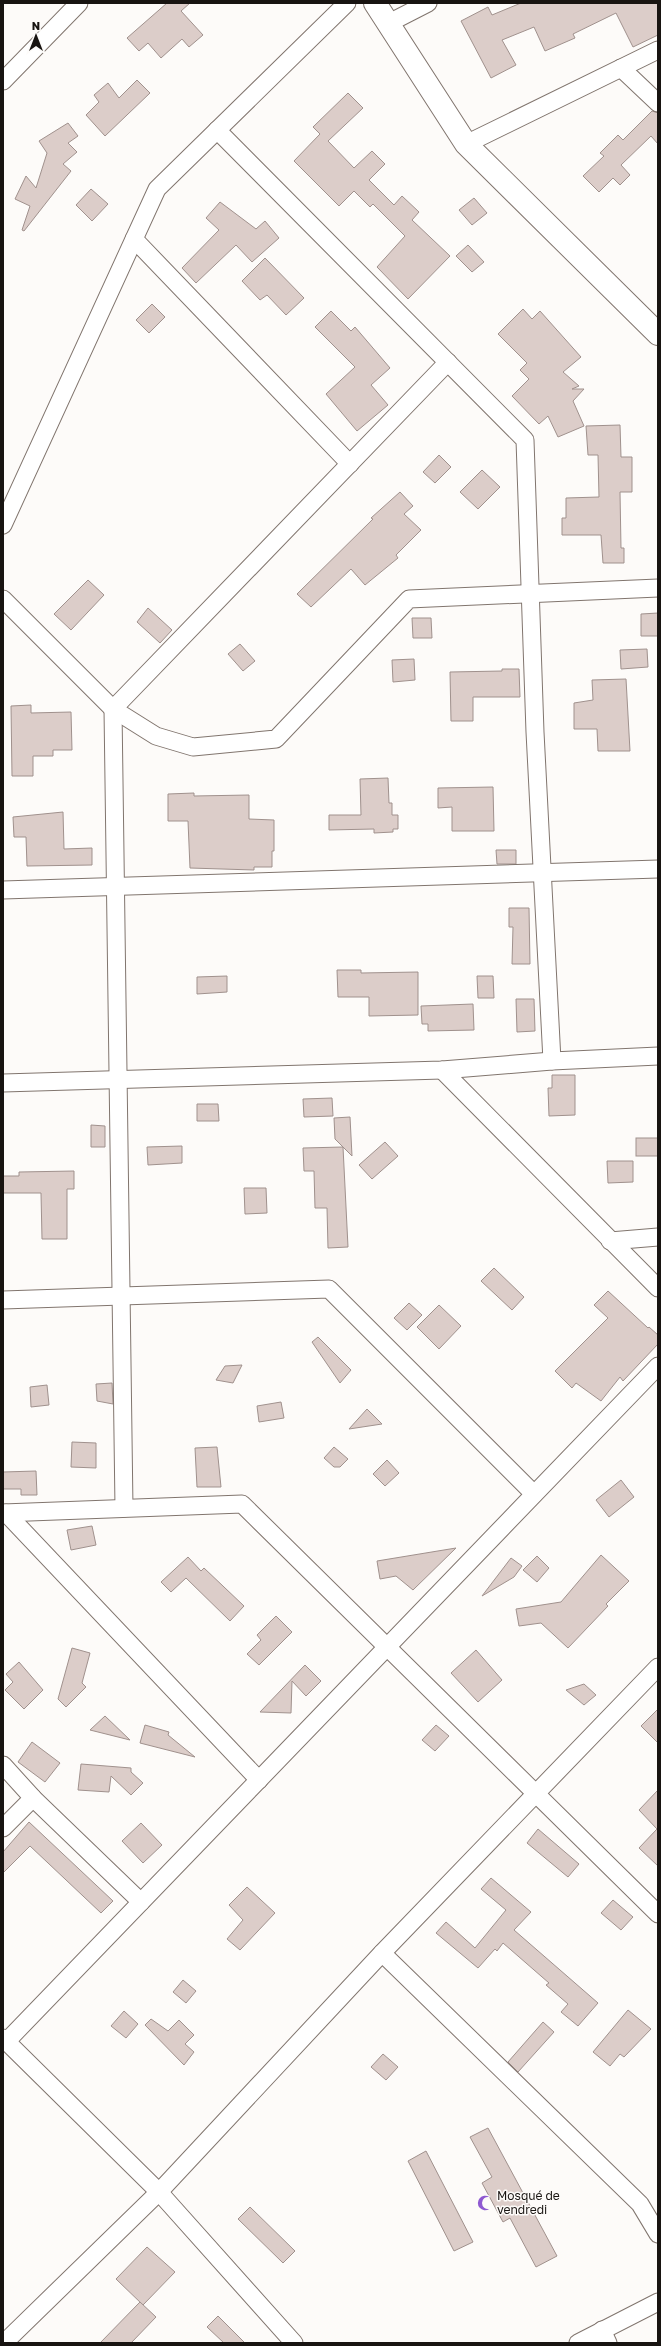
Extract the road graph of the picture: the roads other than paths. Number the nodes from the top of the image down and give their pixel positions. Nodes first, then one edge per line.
1 (79, 3) edge
2 (347, 3) edge
3 (375, 3) edge
4 (428, 3) edge
5 (389, 23) junction
6 (658, 50) edge
7 (621, 68) junction
8 (3, 81) edge
9 (658, 103) edge
10 (217, 130) junction
11 (466, 144) junction
12 (134, 239) junction
13 (658, 334) edge
14 (448, 362) junction
15 (350, 464) junction
16 (3, 525) edge
17 (658, 588) edge
18 (531, 592) junction
19 (3, 599) edge
20 (113, 709) junction
21 (658, 869) edge
22 (542, 874) junction
23 (115, 886) junction
24 (3, 890) edge
25 (658, 1056) edge
26 (552, 1061) junction
27 (442, 1070) junction
28 (118, 1079) junction
29 (3, 1083) edge
30 (658, 1237) edge
31 (610, 1241) junction
32 (658, 1288) edge
33 (121, 1297) junction
34 (3, 1300) edge
35 (658, 1366) edge
36 (534, 1494) junction
37 (124, 1508) junction
38 (5, 1513) edge
39 (388, 1646) junction
40 (658, 1667) edge
41 (3, 1765) edge
42 (259, 1780) junction
43 (535, 1794) junction
44 (33, 1798) junction
45 (3, 1828) edge
46 (141, 1902) junction
47 (658, 1914) edge
48 (382, 1954) junction
49 (5, 2040) edge
50 (158, 2192) junction
51 (658, 2234) edge
52 (658, 2302) edge
53 (605, 2337) edge
54 (4, 2343) edge
55 (294, 2343) edge
56 (578, 2343) edge

1 - 8 street
2 - 10 street
3 - 5 street
4 - 5 street
5 - 11 street
6 - 7 street
7 - 9 street
7 - 11 street
10 - 12 street
10 - 14 street
11 - 13 street
12 - 15 street
12 - 16 street
14 - 15 street
14 - 18 street
15 - 20 street
17 - 18 street
18 - 20 street
18 - 22 street
19 - 20 street
20 - 23 street
21 - 22 street
22 - 23 street
22 - 26 street
23 - 24 street
23 - 28 street
25 - 26 street
26 - 27 street
27 - 28 street
27 - 31 street
28 - 29 street
28 - 33 street
30 - 31 street
31 - 32 street
33 - 34 street
33 - 36 street
33 - 37 street
35 - 36 street
36 - 39 street
37 - 38 street
37 - 39 street
38 - 42 street
39 - 42 street
39 - 43 street
40 - 43 street
41 - 44 street
42 - 46 street
43 - 47 street
43 - 48 street
44 - 45 street
44 - 46 street
46 - 49 street
48 - 50 street
48 - 51 street
49 - 50 street
50 - 54 street
50 - 55 street
52 - 53 street
53 - 56 street

